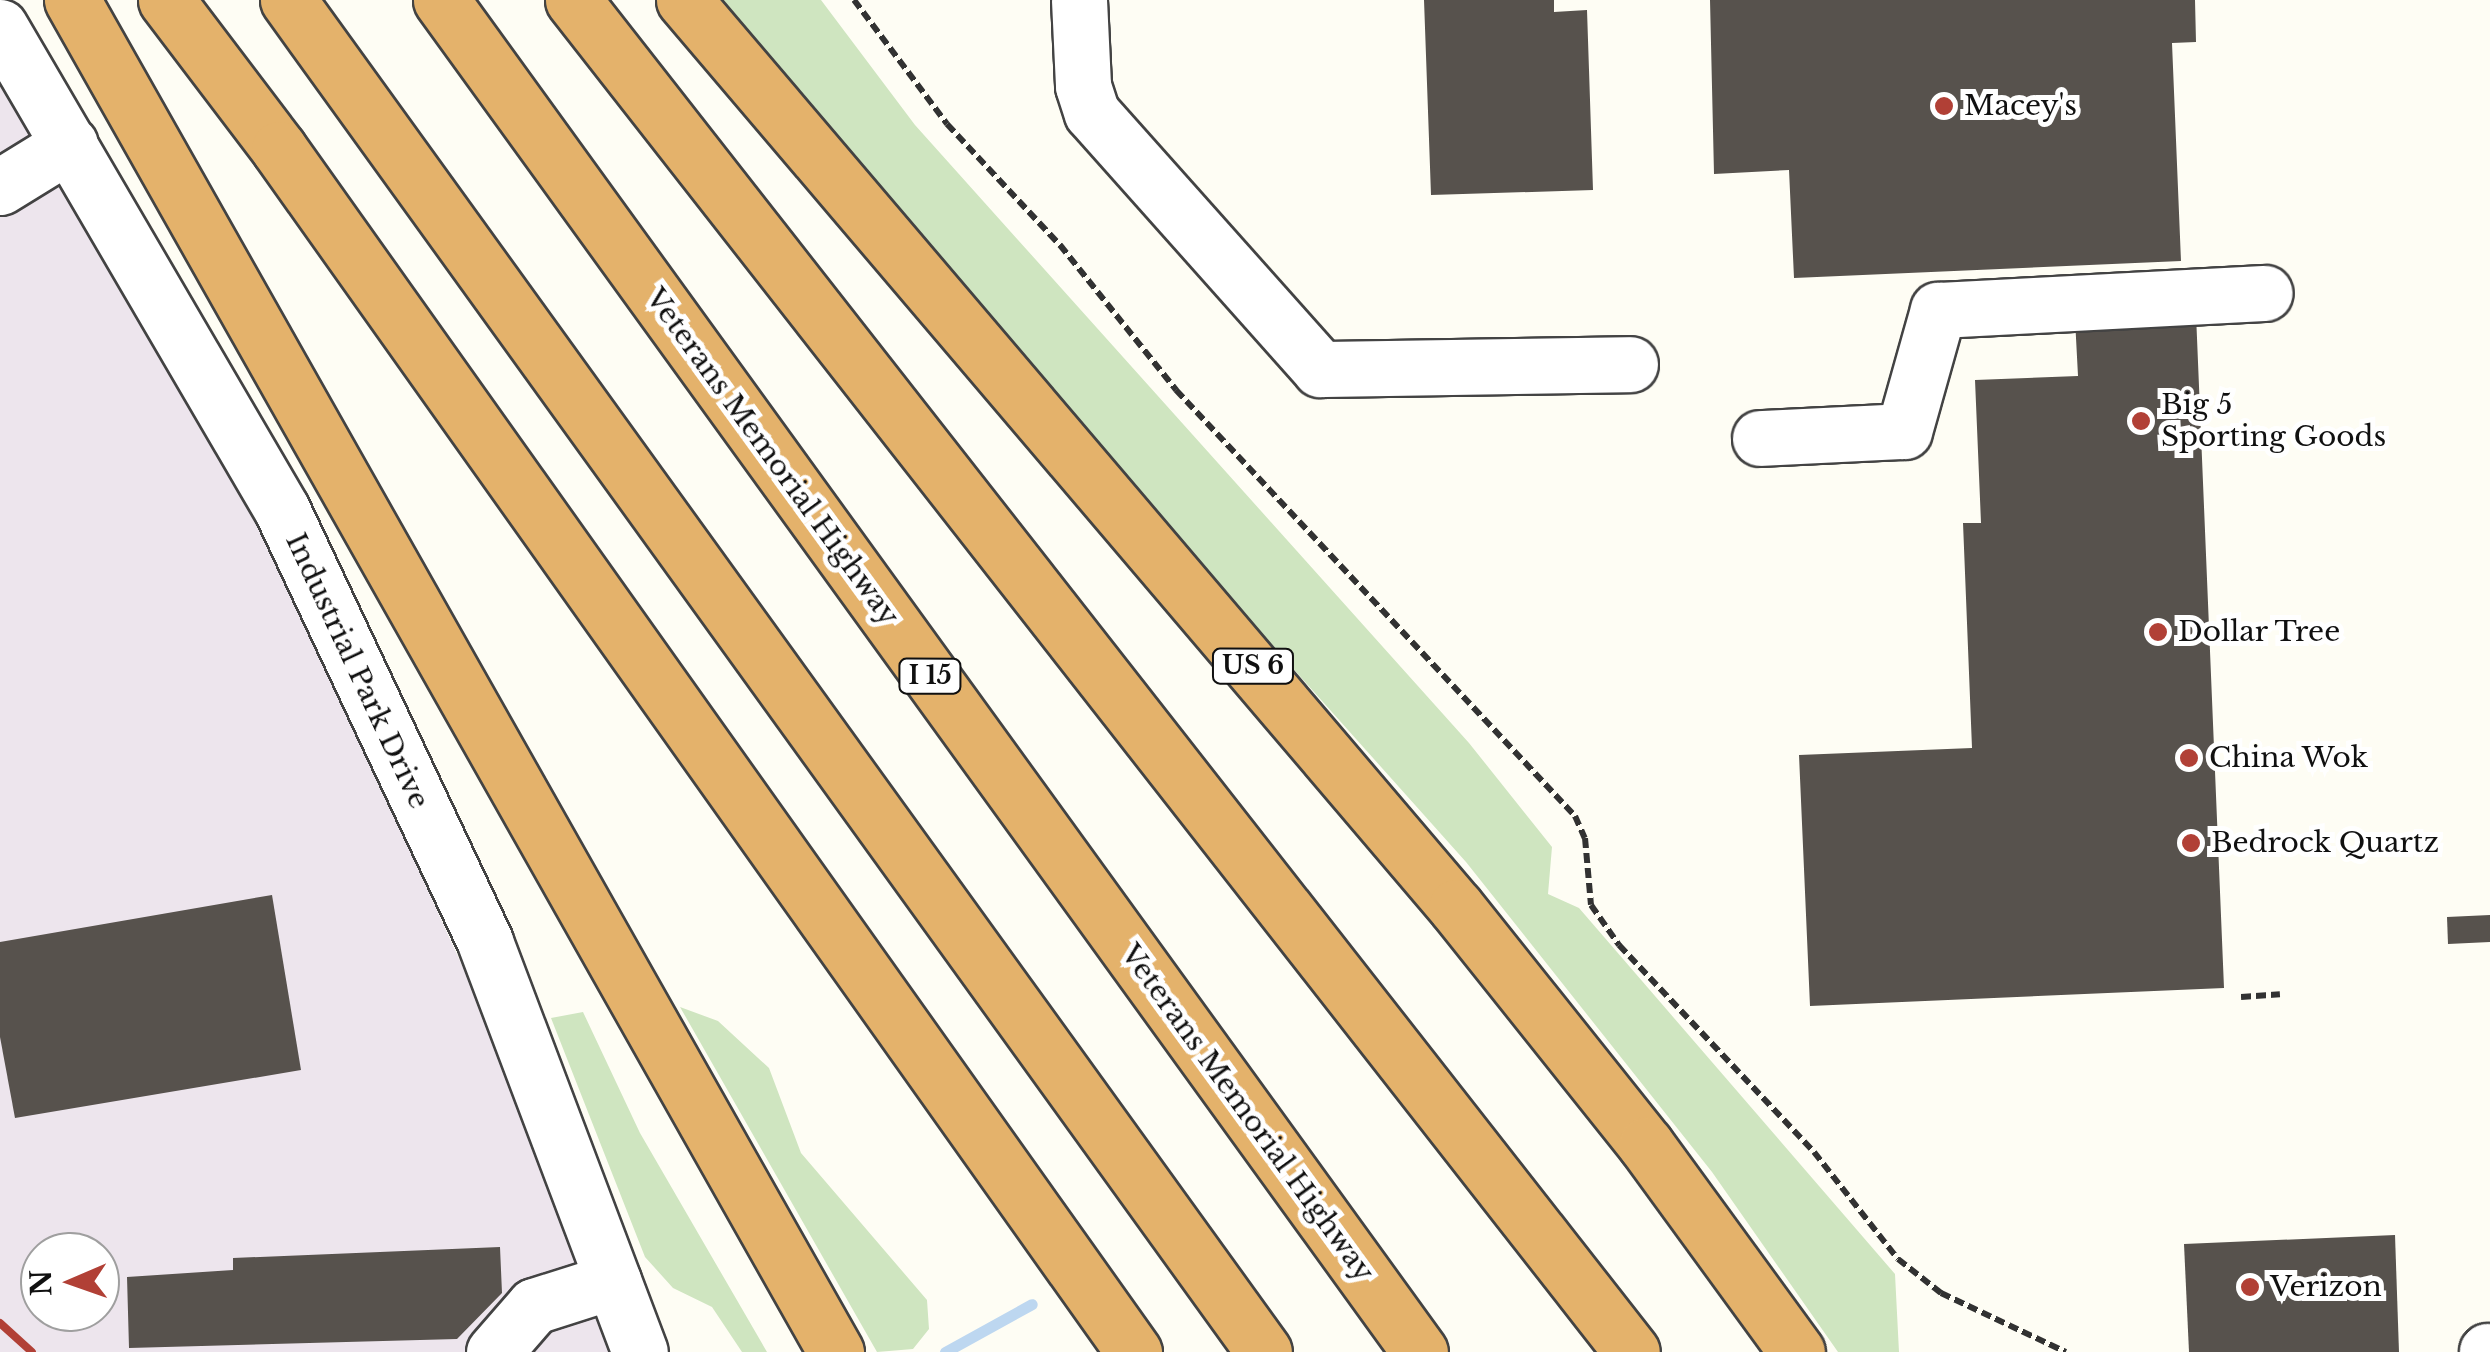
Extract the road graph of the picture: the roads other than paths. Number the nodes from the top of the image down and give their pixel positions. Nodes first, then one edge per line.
1 (72, 0) edge
2 (166, 0) edge
3 (288, 0) edge
4 (441, 0) edge
5 (572, 0) edge
6 (684, 0) edge
7 (1079, 0) edge
8 (0, 27) edge
9 (70, 144) junction
10 (0, 186) edge
11 (2261, 280) dead end
12 (1630, 364) dead end
13 (1760, 438) dead end
14 (768, 1237) junction
15 (613, 1281) junction
16 (1625, 1346) edge
17 (494, 1352) edge
18 (640, 1352) edge
19 (812, 1352) edge
20 (836, 1352) edge
21 (1134, 1352) edge
22 (1264, 1352) edge
23 (1420, 1352) edge
24 (1797, 1352) edge

1 - 14 highway
2 - 21 highway
3 - 22 highway
4 - 23 highway, Veterans Memorial Highway / I 15
5 - 16 highway
6 - 24 highway, US 6
7 - 12 street
8 - 9 street, Industrial Park Drive
9 - 10 street
9 - 15 street, Industrial Park Drive
11 - 13 street
14 - 19 highway
14 - 20 highway
15 - 17 street
15 - 18 street, Industrial Park Drive

